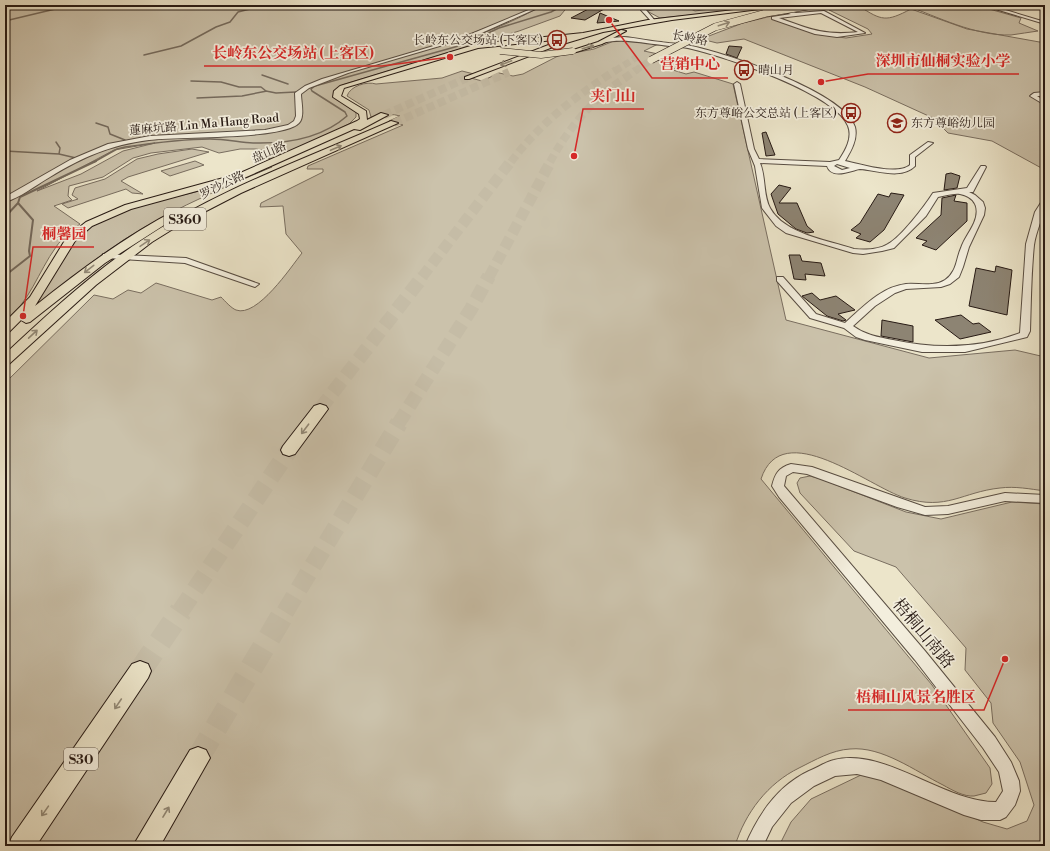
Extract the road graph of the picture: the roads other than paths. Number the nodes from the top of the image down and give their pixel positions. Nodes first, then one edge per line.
1 (537, 5) edge
2 (649, 5) edge
3 (790, 5) edge
4 (814, 5) edge
5 (818, 5) edge
6 (984, 5) edge
7 (779, 7) edge
8 (796, 14) junction
9 (656, 22) junction
10 (708, 22) dead end
11 (1045, 23) edge
12 (628, 30) junction
13 (582, 35) junction
14 (675, 37) dead end
15 (633, 39) junction
16 (500, 42) junction
17 (602, 42) junction
18 (652, 48) tunnel mouth
19 (500, 51) junction
20 (446, 55) junction
21 (533, 60) dead end
22 (651, 60) tunnel mouth
23 (467, 78) tunnel mouth
24 (737, 84) dead end
25 (1045, 94) edge
26 (1045, 103) edge
27 (384, 115) tunnel mouth
28 (394, 123) tunnel mouth
29 (930, 143) dead end
30 (756, 161) junction
31 (841, 162) junction
32 (831, 164) junction
33 (854, 166) junction
34 (983, 167) dead end
35 (960, 192) junction
36 (5, 200) edge
37 (1045, 202) edge
38 (106, 256) junction
39 (125, 256) junction
40 (780, 279) dead end
41 (255, 284) dead end
42 (847, 326) junction
43 (5, 329) edge
44 (5, 335) edge
45 (5, 361) edge
46 (320, 409) tunnel mouth
47 (289, 450) tunnel mouth
48 (1045, 499) edge
49 (140, 671) tunnel mouth
50 (198, 758) tunnel mouth
51 (21, 846) edge
52 (146, 846) edge
53 (754, 846) edge

1 - 36 street, 蓮麻坑路 Lin Ma Hang Road
2 - 9 street, 长岭路
3 - 9 main road
22 -> 4 highway, bridge
5 - 7 main road
6 - 11 street
7 - 8 street
7 - 9 main road
7 - 10 highway
8 - 8 street
9 - 12 main road
9 - 13 main road
9 - 21 main road
12 - 15 street
12 - 17 main road
13 - 16 main road, 盘山路
13 -> 23 main road
14 - 18 highway
15 - 17 street, 长岭路
15 - 31 street, 长岭路
16 - 19 main road
16 - 20 main road, 盘山路
19 -> 17 main road, 盘山路, bridge
19 - 20 main road, 盘山路
20 - 43 main road, 盘山路
24 - 30 street
25 - 26 street
27 - 38 main road, 罗沙公路 / S360
39 -> 28 main road, 罗沙公路 / S360
29 - 33 street
30 - 32 street
30 - 35 street
31 - 32 street
31 - 33 street
32 - 33 street
34 - 35 street
35 - 42 street
37 - 42 street
38 - 39 street
38 -> 44 main road, 罗沙公路 / S360
39 - 41 street
45 -> 39 main road, 罗沙公路 / S360
40 - 42 street
46 -> 47 highway
48 - 53 street, 梧桐山南路
49 -> 51 highway, S30
52 -> 50 highway

